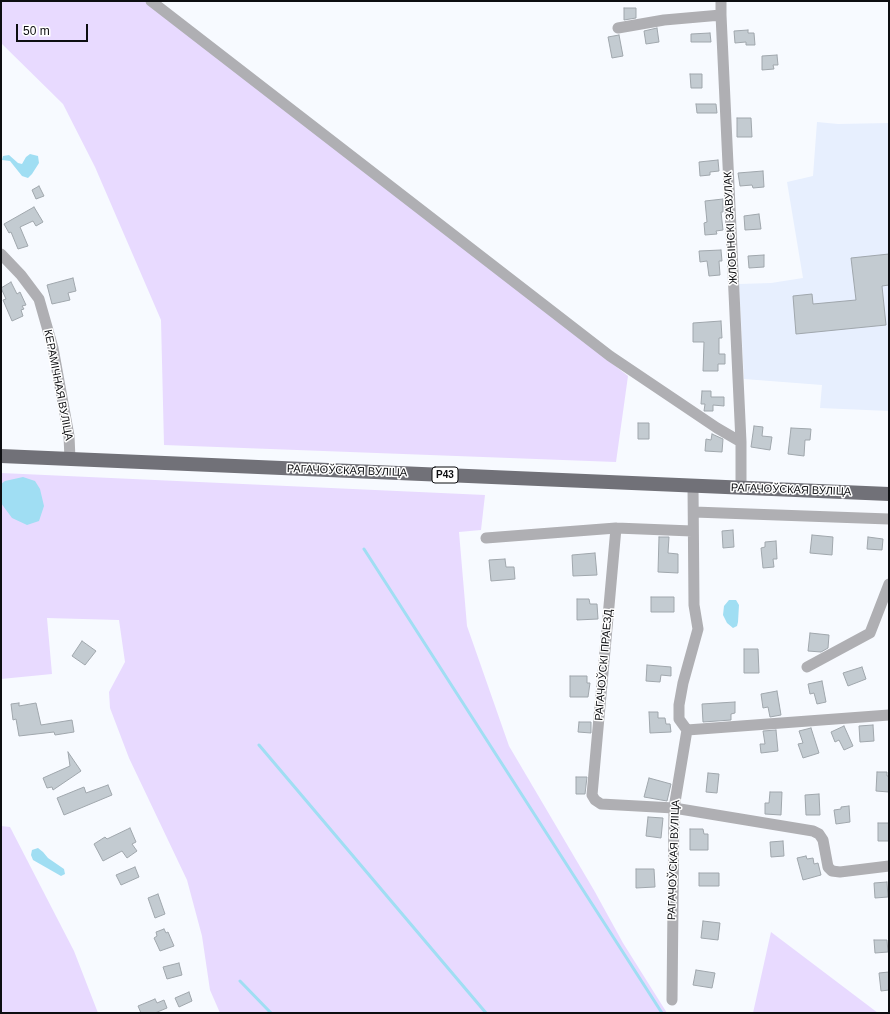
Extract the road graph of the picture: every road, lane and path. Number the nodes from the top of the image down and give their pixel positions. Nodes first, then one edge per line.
1 (151, 1) edge
2 (720, 1) edge
3 (721, 15) junction
4 (618, 28) dead end
5 (1, 254) edge
6 (741, 442) junction
7 (1, 456) edge
8 (70, 459) junction
9 (693, 486) junction
10 (741, 488) junction
11 (889, 494) edge
12 (694, 512) junction
13 (889, 519) edge
14 (616, 528) junction
15 (692, 531) junction
16 (486, 538) dead end
17 (889, 584) edge
18 (808, 667) dead end
19 (889, 715) edge
20 (687, 730) junction
21 (674, 808) junction
22 (889, 866) edge
23 (672, 1000) dead end

1 - 6 street
2 - 3 street, ЖЛОБІНСКІ ЗАВУЛАК
3 - 4 street
3 - 6 street, ЖЛОБІНСКІ ЗАВУЛАК
5 - 8 street, КЕРАМІЧНАЯ ВУЛІЦА
6 - 10 street, ЖЛОБІНСКІ ЗАВУЛАК
7 - 8 main road, РАГАЧОЎСКАЯ ВУЛІЦА / Р43
8 - 9 main road, РАГАЧОЎСКАЯ ВУЛІЦА / Р43
9 - 10 main road, РАГАЧОЎСКАЯ ВУЛІЦА / Р43
9 - 12 street
10 - 11 main road, РАГАЧОЎСКАЯ ВУЛІЦА / Р43
12 - 13 street
12 - 15 street
14 - 15 street
14 - 16 street
14 - 21 street, РАГАЧОЎСКІ ПРАЕЗД
15 - 20 street
17 - 18 street
19 - 20 street
20 - 21 street, РАГАЧОЎСКАЯ ВУЛІЦА
21 - 22 street
21 - 23 street, РАГАЧОЎСКАЯ ВУЛІЦА

